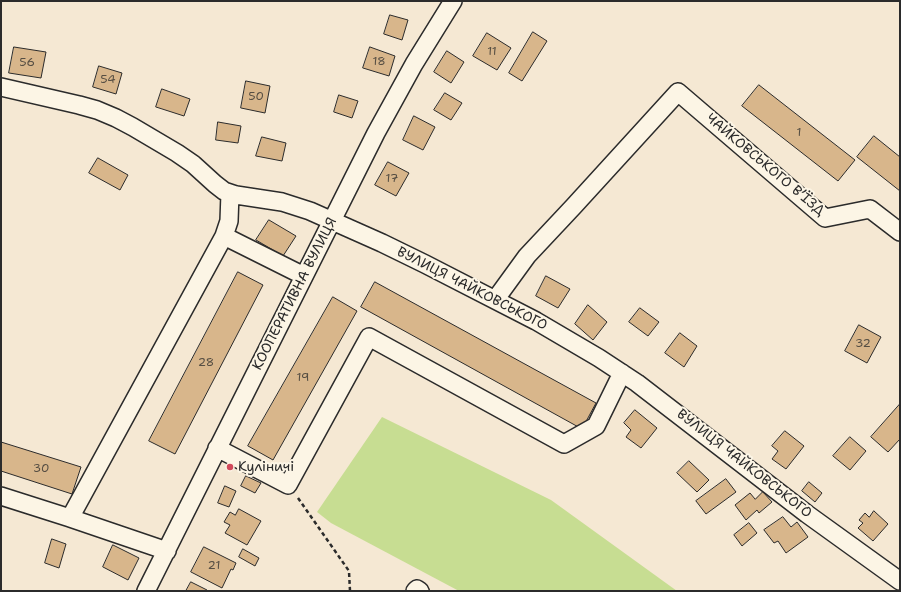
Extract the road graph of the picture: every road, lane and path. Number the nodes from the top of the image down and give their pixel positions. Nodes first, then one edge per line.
1 (453, 1) edge
2 (1, 86) edge
3 (230, 193) junction
4 (332, 221) junction
5 (900, 232) edge
6 (224, 236) junction
7 (304, 276) junction
8 (495, 300) junction
9 (622, 373) junction
10 (217, 448) junction
11 (288, 485) junction
12 (1, 496) edge
13 (70, 518) junction
14 (167, 551) junction
15 (900, 580) edge
16 (146, 591) edge
17 (350, 591) edge
18 (415, 591) edge
19 (420, 591) edge

1 - 4 street, КООПЕРАТИВНА ВУЛИЦЯ
2 - 3 street, ВУЛИЦЯ ЧАЙКОВСЬКОГО
3 - 4 street, ВУЛИЦЯ ЧАЙКОВСЬКОГО
3 - 6 street
4 - 7 street, КООПЕРАТИВНА ВУЛИЦЯ
4 - 8 street, ВУЛИЦЯ ЧАЙКОВСЬКОГО
5 - 8 street, ЧАЙКОВСЬКОГО В’ЇЗД
6 - 7 street
6 - 13 street
7 - 10 street, КООПЕРАТИВНА ВУЛИЦЯ
8 - 9 street, ВУЛИЦЯ ЧАЙКОВСЬКОГО
9 - 11 street
9 - 15 street, ВУЛИЦЯ ЧАЙКОВСЬКОГО
10 - 11 street
10 - 14 street, КООПЕРАТИВНА ВУЛИЦЯ
11 - 17 path
12 - 13 street
13 - 14 street
14 - 16 street, КООПЕРАТИВНА ВУЛИЦЯ
18 - 19 street

